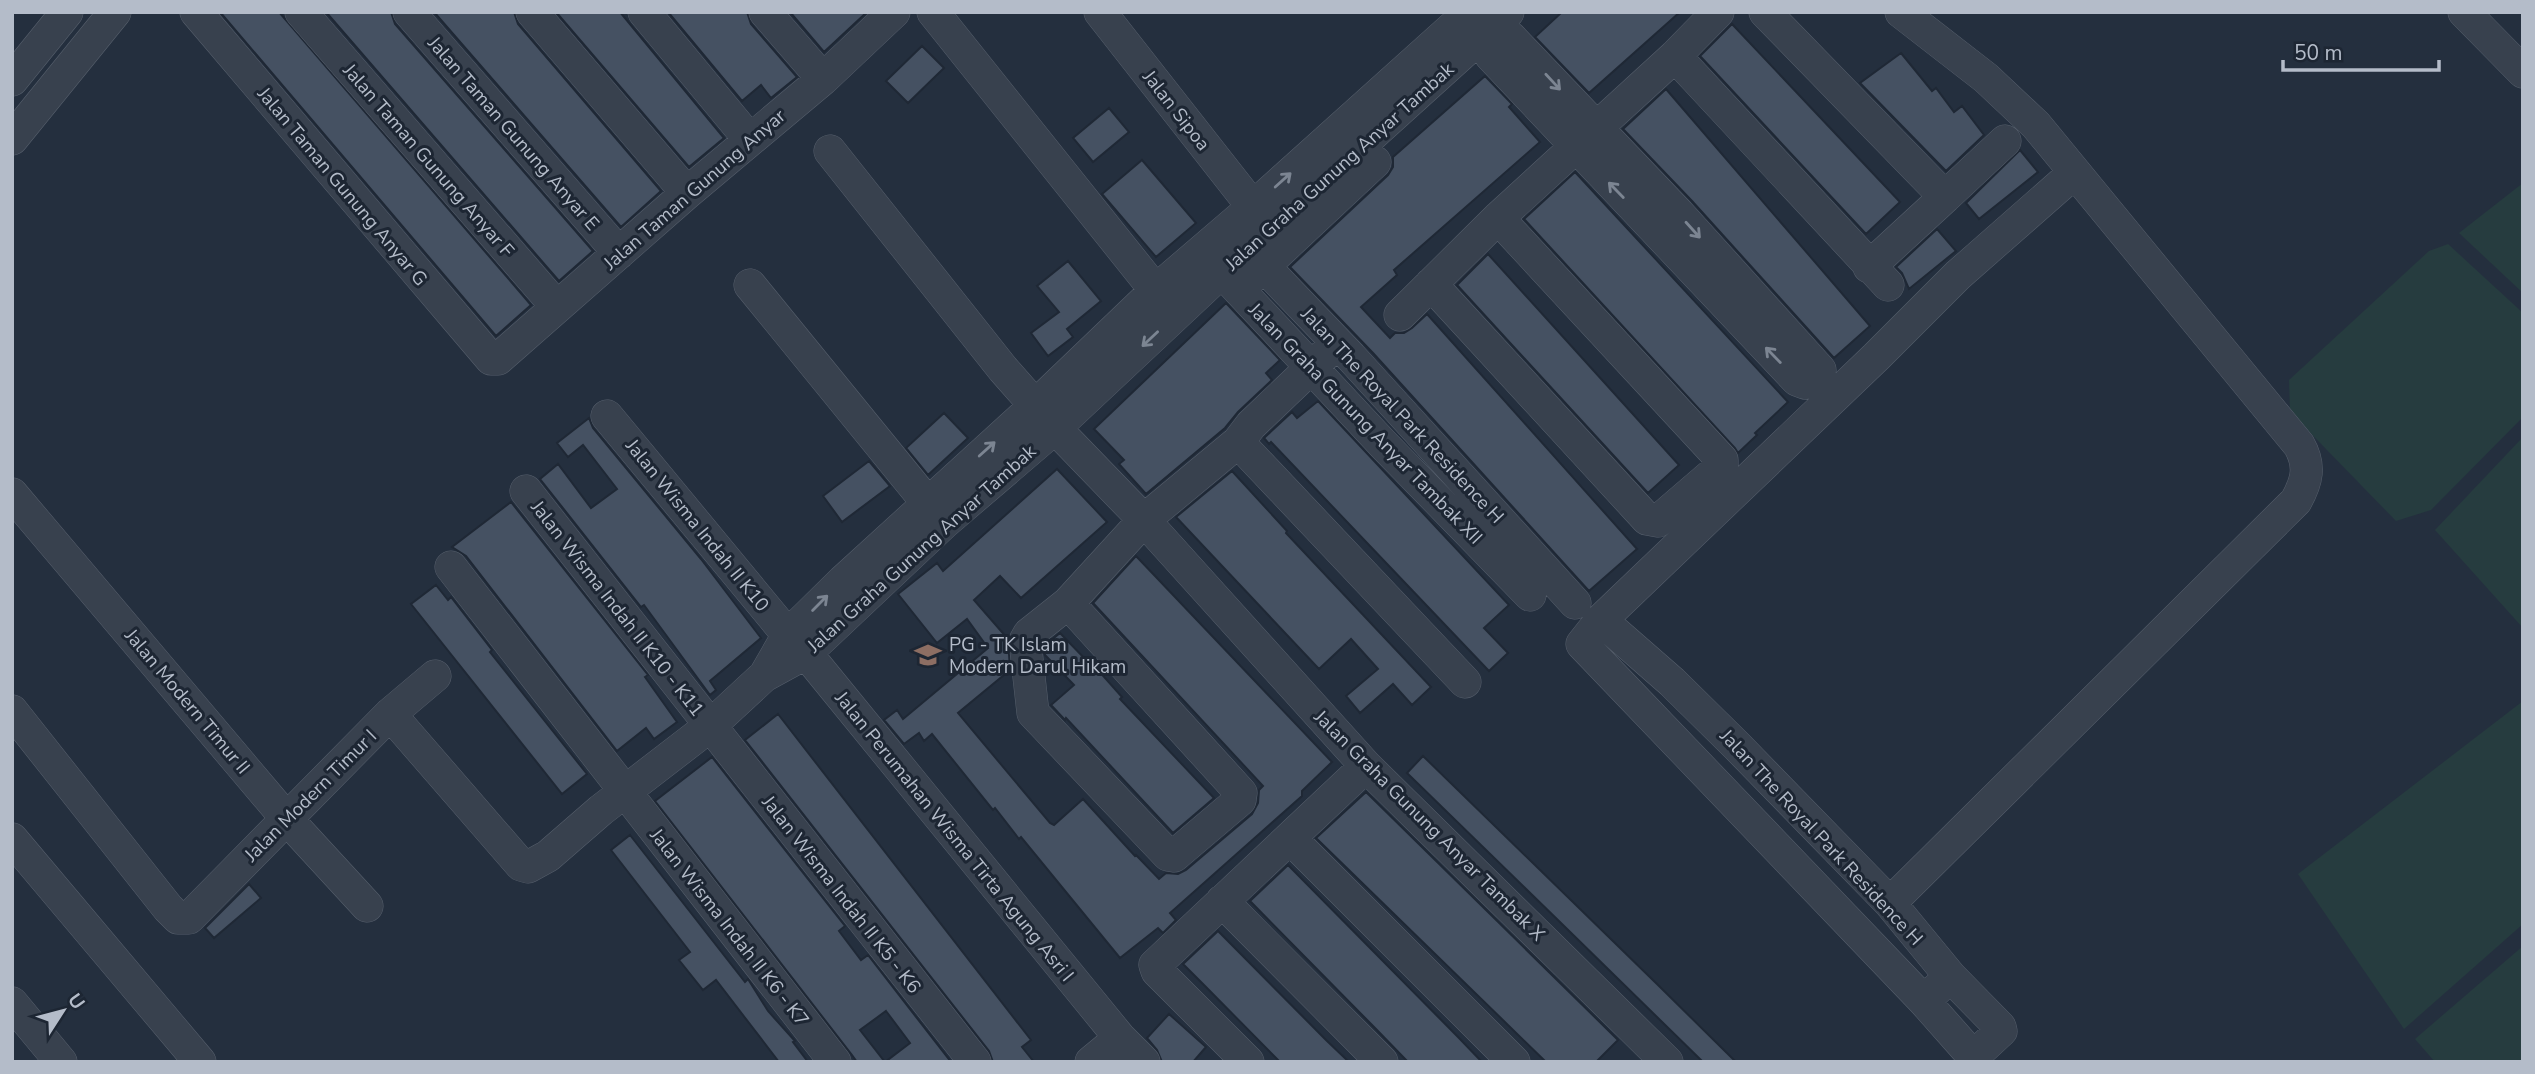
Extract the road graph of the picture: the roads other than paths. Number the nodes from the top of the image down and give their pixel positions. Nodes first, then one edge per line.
1 (67, 12) edge
2 (115, 12) edge
3 (196, 12) edge
4 (301, 12) edge
5 (409, 12) edge
6 (532, 12) edge
7 (644, 12) edge
8 (765, 12) edge
9 (894, 12) edge
10 (933, 12) edge
11 (1100, 12) edge
12 (1470, 12) edge
13 (1718, 12) edge
14 (1765, 12) edge
15 (1901, 12) edge
16 (2465, 12) edge
17 (1510, 29) edge
18 (1675, 56) junction
19 (2523, 72) edge
20 (823, 79) junction
21 (12, 80) edge
22 (1585, 137) junction
23 (12, 139) edge
24 (750, 140) junction
25 (2005, 141) dead end
26 (830, 151) dead end
27 (2074, 173) junction
28 (687, 193) junction
29 (1945, 197) junction
30 (1253, 207) junction
31 (1498, 218) junction
32 (1246, 247) junction
33 (618, 253) junction
34 (1220, 272) junction
35 (1431, 284) junction
36 (750, 285) dead end
37 (1155, 291) junction
38 (557, 307) junction
39 (1400, 315) dead end
40 (1176, 316) junction
41 (1324, 355) junction
42 (491, 359) joint
43 (1818, 366) dead end
44 (607, 415) dead end
45 (1045, 417) junction
46 (1395, 431) junction
47 (1238, 442) junction
48 (527, 491) dead end
49 (12, 494) edge
50 (936, 513) junction
51 (1144, 520) junction
52 (451, 567) dead end
53 (1530, 595) dead end
54 (1068, 603) junction
55 (1575, 603) dead end
56 (1601, 620) junction
57 (797, 644) junction
58 (435, 676) dead end
59 (1465, 682) dead end
60 (12, 710) edge
61 (390, 714) junction
62 (710, 726) junction
63 (1366, 766) junction
64 (613, 802) junction
65 (287, 819) junction
66 (1290, 838) junction
67 (12, 839) edge
68 (1222, 901) junction
69 (1890, 903) junction
70 (367, 906) dead end
71 (1939, 986) junction
72 (12, 1003) edge
73 (1120, 1038) junction
74 (1984, 1049) edge
75 (61, 1062) edge
76 (200, 1062) edge
77 (835, 1062) edge
78 (975, 1062) edge
79 (1091, 1062) edge
80 (1144, 1062) edge
81 (1248, 1062) edge
82 (1382, 1062) edge
83 (1514, 1062) edge
84 (1667, 1062) edge

1 - 21 street
2 - 23 street
3 - 42 street, Jalan Taman Gunung Anyar G
4 - 38 street, Jalan Taman Gunung Anyar F
5 - 33 street, Jalan Taman Gunung Anyar E
6 - 28 street
7 - 24 street
8 - 20 street
9 - 20 street, Jalan Taman Gunung Anyar
10 - 37 street
11 - 30 street, Jalan Sipoa
30 -> 12 street, Jalan Graha Gunung Anyar Tambak
13 - 18 street
14 - 29 street
15 - 27 street
16 - 19 street
17 - 22 street
17 - 32 street, Jalan Graha Gunung Anyar Tambak
17 - 32 street
18 - 22 street
18 - 29 street
20 - 24 street, Jalan Taman Gunung Anyar
22 - 31 street
22 - 43 street
24 - 28 street, Jalan Taman Gunung Anyar
25 - 29 street
26 - 45 street, Jalan Graha Gunung Anyar Tambak X
27 - 56 street
27 - 69 street
28 - 33 street, Jalan Taman Gunung Anyar
30 - 32 street, Jalan Graha Gunung Anyar Tambak
31 - 35 street
31 - 35 street
32 - 34 street, Jalan Graha Gunung Anyar Tambak
32 - 34 street
32 - 41 street, Jalan The Royal Park Residence H
33 - 38 street, Jalan Taman Gunung Anyar
34 - 37 street, Jalan Graha Gunung Anyar Tambak
34 - 40 street, Jalan Graha Gunung Anyar Tambak
34 - 41 street, Jalan Graha Gunung Anyar Tambak XII
35 - 39 street
36 - 50 street
37 - 40 street
37 - 45 street, Jalan Graha Gunung Anyar Tambak
38 - 42 street, Jalan Taman Gunung Anyar
40 -> 45 street, Jalan Graha Gunung Anyar Tambak
41 - 46 street, Jalan Graha Gunung Anyar Tambak XII
41 - 47 street
44 - 57 street, Jalan Wisma Indah II K10
45 - 50 street, Jalan Graha Gunung Anyar Tambak
45 - 51 street, Jalan Graha Gunung Anyar Tambak X
46 - 53 street, Jalan Graha Gunung Anyar Tambak XII
46 - 55 street, Jalan The Royal Park Residence H
47 - 51 street
47 - 59 street
48 - 62 street, Jalan Wisma Indah II K10 - K11
49 - 65 street, Jalan Modern Timur II
50 - 57 street, Jalan Graha Gunung Anyar Tambak
51 - 54 street
51 - 63 street, Jalan Graha Gunung Anyar Tambak X
52 - 64 street, Jalan Wisma Indah II K6 - K7
54 - 54 street
56 - 69 street, Jalan The Royal Park Residence H
56 - 71 street
57 - 62 street, Jalan Graha Gunung Anyar Tambak
57 - 73 street, Jalan Perumahan Wisma Tirta Agung Asri I
58 - 61 street, Jalan Modern Timur I
60 - 65 street, Jalan Modern Timur I
61 - 64 street, Jalan Graha Gunung Anyar Tambak
61 - 65 street, Jalan Modern Timur I
62 - 64 street, Jalan Graha Gunung Anyar Tambak
62 - 78 street, Jalan Wisma Indah II K5 - K6
63 - 66 street
63 - 84 street, Jalan Graha Gunung Anyar Tambak X
64 - 77 street, Jalan Wisma Indah II K6 - K7
65 - 70 street, Jalan Modern Timur II
66 - 68 street
66 - 83 street
67 - 76 street
68 - 81 street
68 - 82 street
69 - 71 street, Jalan The Royal Park Residence H
71 - 74 street, Jalan The Royal Park Residence H
72 - 75 street
73 - 79 street
73 - 80 street, Jalan Perumahan Wisma Tirta Agung Asri I

